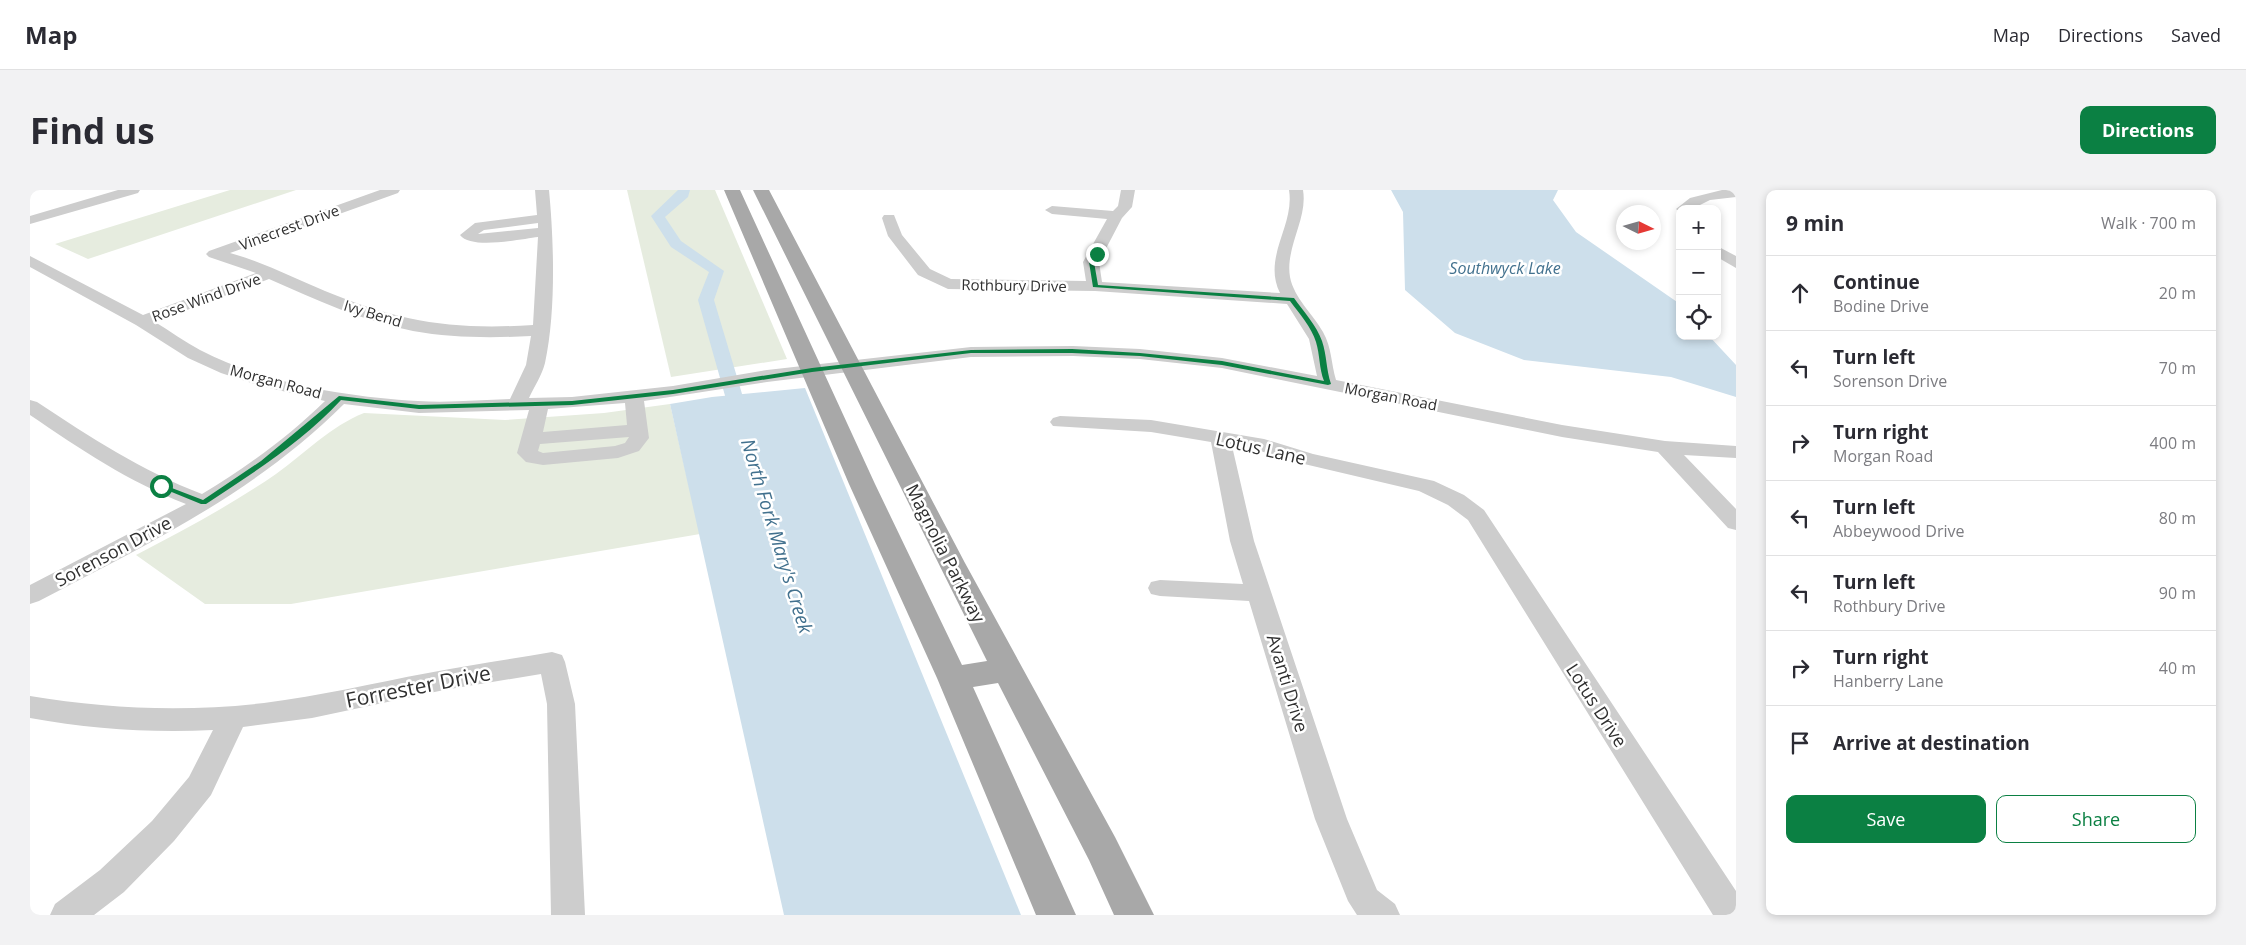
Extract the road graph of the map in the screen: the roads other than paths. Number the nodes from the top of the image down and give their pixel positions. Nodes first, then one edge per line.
1 (84, 190) edge
2 (133, 190) edge
3 (393, 190) edge
4 (542, 190) edge
5 (732, 190) edge
6 (761, 190) edge
7 (1128, 190) edge
8 (1296, 190) edge
9 (1736, 193) edge
10 (104, 198) junction
11 (1688, 205) edge
12 (1052, 210) dead end
13 (1116, 216) junction
14 (889, 218) dead end
15 (30, 220) edge
16 (793, 253) junction
17 (1721, 253) edge
18 (214, 254) joint
19 (762, 257) junction
20 (30, 261) edge
21 (1736, 263) edge
22 (270, 274) junction
23 (1095, 286) junction
24 (1292, 299) junction
25 (142, 321) junction
26 (541, 330) junction
27 (850, 366) junction
28 (812, 370) junction
29 (1328, 384) junction
30 (634, 396) junction
31 (339, 398) junction
32 (540, 404) junction
33 (30, 406) edge
34 (516, 406) junction
35 (1060, 422) dead end
36 (1220, 437) junction
37 (1665, 447) junction
38 (1736, 452) edge
39 (1456, 500) joint
40 (204, 503) junction
41 (1736, 524) edge
42 (1160, 588) dead end
43 (1260, 593) junction
44 (30, 595) edge
45 (1007, 670) junction
46 (952, 678) junction
47 (30, 707) edge
48 (234, 716) junction
49 (67, 915) edge
50 (568, 915) edge
51 (1056, 915) edge
52 (1134, 915) edge
53 (1383, 915) edge
54 (1732, 915) edge

1 - 10 street
2 - 10 street
3 - 18 street, Vinecrest Drive
4 - 26 street
5 - 19 main road
6 - 16 main road, Magnolia Parkway
7 - 13 street
8 - 24 street
9 - 11 street
10 - 15 street
12 - 13 street
13 - 23 street
14 - 23 street, Rothbury Drive
16 - 19 main road
16 - 27 main road, Magnolia Parkway
17 - 21 street
18 - 22 street, Ivy Bend
19 - 28 main road
20 - 25 street, Morgan Road
22 - 25 street, Rose Wind Drive
22 - 26 street, Ivy Bend
23 - 24 street, Rothbury Drive
24 - 29 street
25 - 31 street, Morgan Road
26 - 34 street
27 - 28 street, Morgan Road
27 - 29 street, Morgan Road
27 - 45 main road, Magnolia Parkway
28 - 30 street, Morgan Road
28 - 46 main road
29 - 37 street, Morgan Road
30 - 32 street, Morgan Road
30 - 32 street
31 - 34 street, Morgan Road
31 - 40 street, Sorenson Drive
32 - 34 street, Morgan Road
33 - 40 street
35 - 36 street, Lotus Lane
36 - 39 street, Lotus Lane
36 - 43 street, Avanti Drive
37 - 38 street, Morgan Road
37 - 41 street
39 - 54 street, Lotus Drive
40 - 44 street, Sorenson Drive
42 - 43 street
43 - 53 street, Avanti Drive
45 - 46 main road
45 - 52 main road, Magnolia Parkway
46 - 51 main road
47 - 48 street, Forrester Drive
48 - 49 street
48 - 50 street, Forrester Drive

